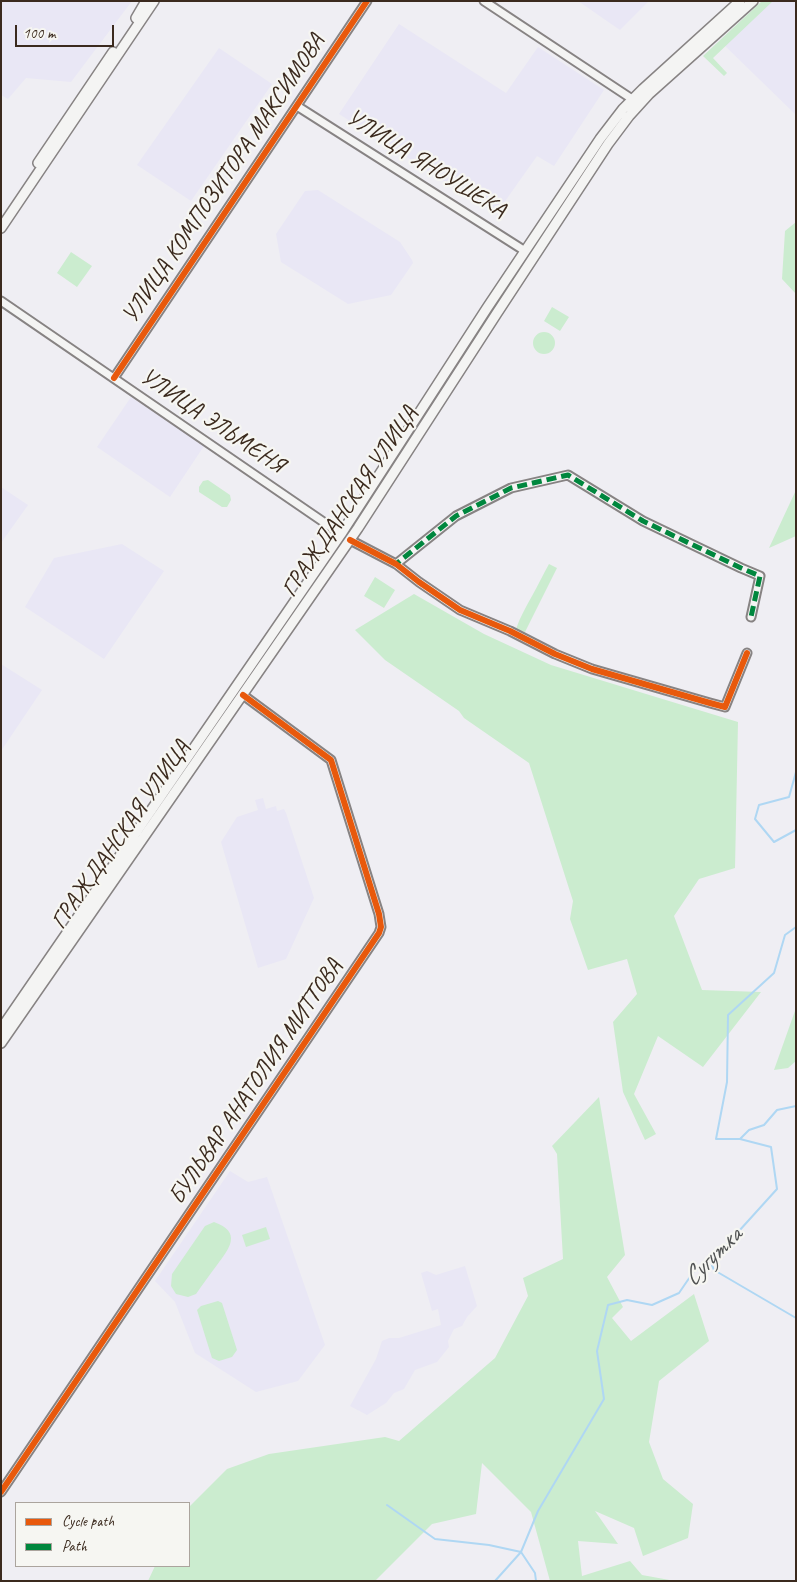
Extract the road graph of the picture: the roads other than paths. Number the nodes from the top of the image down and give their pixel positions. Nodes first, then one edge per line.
1 (146, 1) edge
2 (154, 1) edge
3 (367, 1) edge
4 (484, 1) edge
5 (740, 1) edge
6 (753, 1) edge
7 (636, 102) junction
8 (297, 106) junction
9 (76, 113) junction
10 (67, 126) junction
11 (1, 217) edge
12 (1, 228) edge
13 (525, 251) junction
14 (534, 256) junction
15 (1, 301) edge
16 (114, 378) junction
17 (341, 534) junction
18 (350, 540) junction
19 (396, 564) junction
20 (751, 617) dead end
21 (748, 653) dead end
22 (243, 695) junction
23 (93, 903) junction
24 (1, 1029) edge
25 (1, 1043) edge
26 (1, 1492) edge

1 - 9 main road
2 - 9 main road
3 - 8 street, УЛИЦА КОМПОЗИТОРА МАКСИМОВА
4 - 7 street
5 - 7 main road, ГРАЖДАНСКАЯ УЛИЦА
6 - 7 main road, ГРАЖДАНСКАЯ УЛИЦА
7 - 13 main road, ГРАЖДАНСКАЯ УЛИЦА
7 - 14 main road, ГРАЖДАНСКАЯ УЛИЦА
8 - 13 street, УЛИЦА ЯНОУШЕКА
8 - 16 street, УЛИЦА КОМПОЗИТОРА МАКСИМОВА
9 - 10 main road
10 - 11 main road
10 - 12 main road
13 - 14 main road, УЛИЦА ЯНОУШЕКА
13 - 17 main road, ГРАЖДАНСКАЯ УЛИЦА
14 - 18 main road, ГРАЖДАНСКАЯ УЛИЦА
15 - 16 street, УЛИЦА ЭЛЬМЕНЯ
16 - 17 street, УЛИЦА ЭЛЬМЕНЯ
17 - 18 main road, УЛИЦА ЭЛЬМЕНЯ
17 - 23 main road, ГРАЖДАНСКАЯ УЛИЦА
18 - 19 street
18 - 22 main road, ГРАЖДАНСКАЯ УЛИЦА
19 - 20 street
19 - 21 street
22 - 23 main road, ГРАЖДАНСКАЯ УЛИЦА
22 - 26 street, БУЛЬВАР АНАТОЛИЯ МИТТОВА
23 - 24 main road, ГРАЖДАНСКАЯ УЛИЦА
23 - 25 main road, ГРАЖДАНСКАЯ УЛИЦА

